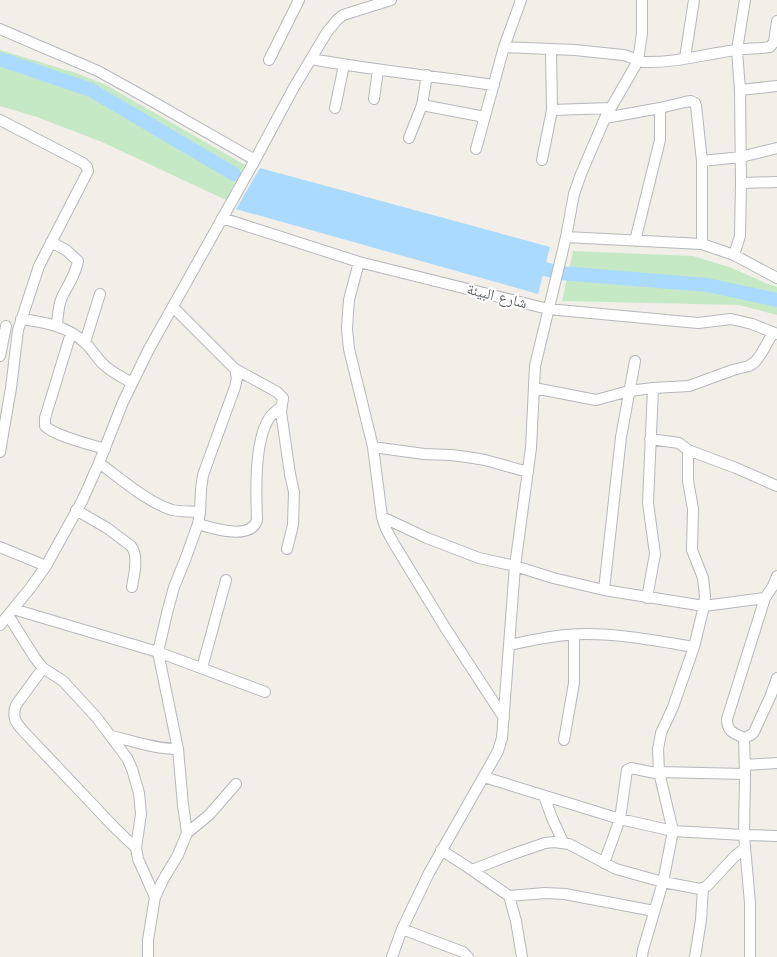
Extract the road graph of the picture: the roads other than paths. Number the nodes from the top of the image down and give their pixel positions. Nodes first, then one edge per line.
1 (299, 0) edge
2 (391, 0) edge
3 (521, 0) edge
4 (642, 0) edge
5 (694, 0) edge
6 (745, 0) edge
7 (777, 20) edge
8 (0, 30) edge
9 (504, 47) junction
10 (551, 49) junction
11 (737, 50) junction
12 (685, 58) junction
13 (311, 59) junction
14 (269, 60) dead end
15 (638, 61) junction
16 (344, 65) junction
17 (378, 70) junction
18 (426, 75) junction
19 (494, 85) junction
20 (777, 86) edge
21 (740, 90) junction
22 (374, 99) dead end
23 (422, 105) junction
24 (335, 108) dead end
25 (611, 108) junction
26 (660, 108) junction
27 (552, 110) junction
28 (485, 117) junction
29 (605, 118) junction
30 (0, 120) edge
31 (409, 138) dead end
32 (777, 148) edge
33 (476, 149) dead end
34 (741, 157) junction
35 (255, 160) junction
36 (542, 160) dead end
37 (702, 162) junction
38 (777, 182) edge
39 (741, 183) junction
40 (222, 218) junction
41 (566, 238) junction
42 (635, 241) junction
43 (51, 242) junction
44 (702, 244) junction
45 (734, 254) junction
46 (359, 262) junction
47 (777, 278) edge
48 (100, 294) dead end
49 (173, 307) junction
50 (548, 310) junction
51 (21, 319) junction
52 (57, 325) junction
53 (3, 326) edge
54 (18, 330) junction
55 (71, 333) junction
56 (775, 334) edge
57 (85, 342) junction
58 (0, 356) edge
59 (635, 361) dead end
60 (235, 369) junction
61 (132, 383) junction
62 (534, 388) junction
63 (653, 388) junction
64 (629, 391) junction
65 (281, 407) junction
66 (650, 439) junction
67 (373, 447) junction
68 (105, 449) junction
69 (688, 450) junction
70 (0, 452) edge
71 (99, 463) junction
72 (528, 472) junction
73 (777, 486) edge
74 (76, 510) junction
75 (200, 512) junction
76 (382, 517) junction
77 (198, 524) junction
78 (0, 547) edge
79 (287, 549) dead end
80 (46, 566) junction
81 (515, 566) junction
82 (226, 580) dead end
83 (776, 583) edge
84 (132, 587) dead end
85 (604, 590) junction
86 (647, 598) junction
87 (765, 598) junction
88 (704, 606) junction
89 (11, 612) junction
90 (0, 625) edge
91 (574, 635) junction
92 (509, 645) junction
93 (694, 647) junction
94 (158, 652) junction
95 (43, 668) junction
96 (202, 668) junction
97 (777, 678) edge
98 (265, 692) dead end
99 (504, 718) junction
100 (111, 736) junction
101 (744, 738) junction
102 (564, 740) dead end
103 (178, 750) junction
104 (777, 763) edge
105 (745, 769) junction
106 (659, 773) junction
107 (484, 777) junction
108 (236, 784) dead end
109 (544, 796) junction
110 (620, 818) junction
111 (673, 831) junction
112 (187, 833) junction
113 (744, 835) junction
114 (777, 836) edge
115 (563, 842) junction
116 (136, 848) junction
117 (745, 848) junction
118 (441, 850) junction
119 (604, 863) junction
120 (472, 870) junction
121 (663, 882) junction
122 (703, 888) junction
123 (509, 896) junction
124 (155, 897) junction
125 (654, 912) junction
126 (402, 929) junction
127 (148, 957) edge
128 (392, 957) edge
129 (468, 957) edge
130 (522, 957) edge
131 (642, 957) edge
132 (695, 957) edge
133 (750, 957) edge

1 - 14 street
2 - 13 street
3 - 9 street
4 - 15 street
5 - 12 street
6 - 11 street
7 - 11 street
8 - 35 street
9 - 10 street
9 - 19 street
10 - 15 street
10 - 27 street
11 - 12 street
11 - 21 street
12 - 15 street
13 - 16 street
13 - 35 street
15 - 25 street
16 - 17 street
16 - 24 street
17 - 18 street
17 - 22 street
18 - 19 street
18 - 23 street
19 - 28 street
20 - 21 street
21 - 34 street
23 - 28 street
23 - 31 street
25 - 27 street
25 - 29 street
26 - 29 street
26 - 37 street
26 - 42 street
27 - 36 street
28 - 33 street
29 - 41 street
30 - 43 street
32 - 34 street
34 - 37 street
34 - 39 street
35 - 40 street
37 - 44 street
38 - 39 street
39 - 45 street
40 - 46 street, شارع البيئة
40 - 49 street
41 - 42 street
41 - 50 street
42 - 44 street
43 - 51 street
43 - 52 street
44 - 45 street
45 - 47 street
46 - 50 street, شارع البيئة
46 - 67 street
48 - 57 street
49 - 60 street
49 - 61 street
50 - 56 street, شارع البيئة
50 - 62 street
51 - 52 street
51 - 54 street
52 - 55 street
53 - 54 street
53 - 58 street
54 - 70 street
55 - 57 street
55 - 68 street
56 - 63 street
57 - 61 street
59 - 64 street
60 - 65 street
60 - 75 street
61 - 68 street
62 - 64 street
62 - 72 street
63 - 64 street
63 - 66 street
64 - 85 street
65 - 77 street
65 - 79 street
66 - 69 street
66 - 86 street
67 - 72 street
67 - 76 street
68 - 71 street
69 - 73 street
69 - 88 street
71 - 74 street
71 - 75 street
72 - 81 street
74 - 80 street
74 - 84 street
75 - 77 street
76 - 81 street
76 - 99 street
77 - 94 street
78 - 80 street
80 - 89 street
81 - 85 street
81 - 92 street
82 - 96 street
83 - 87 street
85 - 86 street
86 - 88 street
87 - 88 street
87 - 101 street
88 - 93 street
89 - 90 street
89 - 94 street
89 - 95 street
91 - 92 street
91 - 93 street
91 - 102 street
92 - 99 street
93 - 106 street
94 - 96 street
94 - 103 street
95 - 100 street
95 - 116 street
96 - 98 street
97 - 101 street
99 - 107 street
100 - 103 street
100 - 116 street
101 - 105 street
103 - 112 street
104 - 105 street
105 - 106 street
105 - 113 street
106 - 110 street
106 - 111 street
107 - 109 street
107 - 118 street
108 - 112 street
109 - 110 street
109 - 115 street
110 - 111 street
110 - 119 street
111 - 113 street
111 - 121 street
112 - 124 street
113 - 114 street
113 - 117 street
115 - 119 street
115 - 120 street
116 - 124 street
117 - 122 street
117 - 133 street
118 - 120 street
118 - 126 street
119 - 121 street
120 - 123 street
121 - 122 street
121 - 125 street
122 - 132 street
123 - 125 street
123 - 130 street
124 - 127 street
125 - 131 street
126 - 128 street
126 - 129 street

